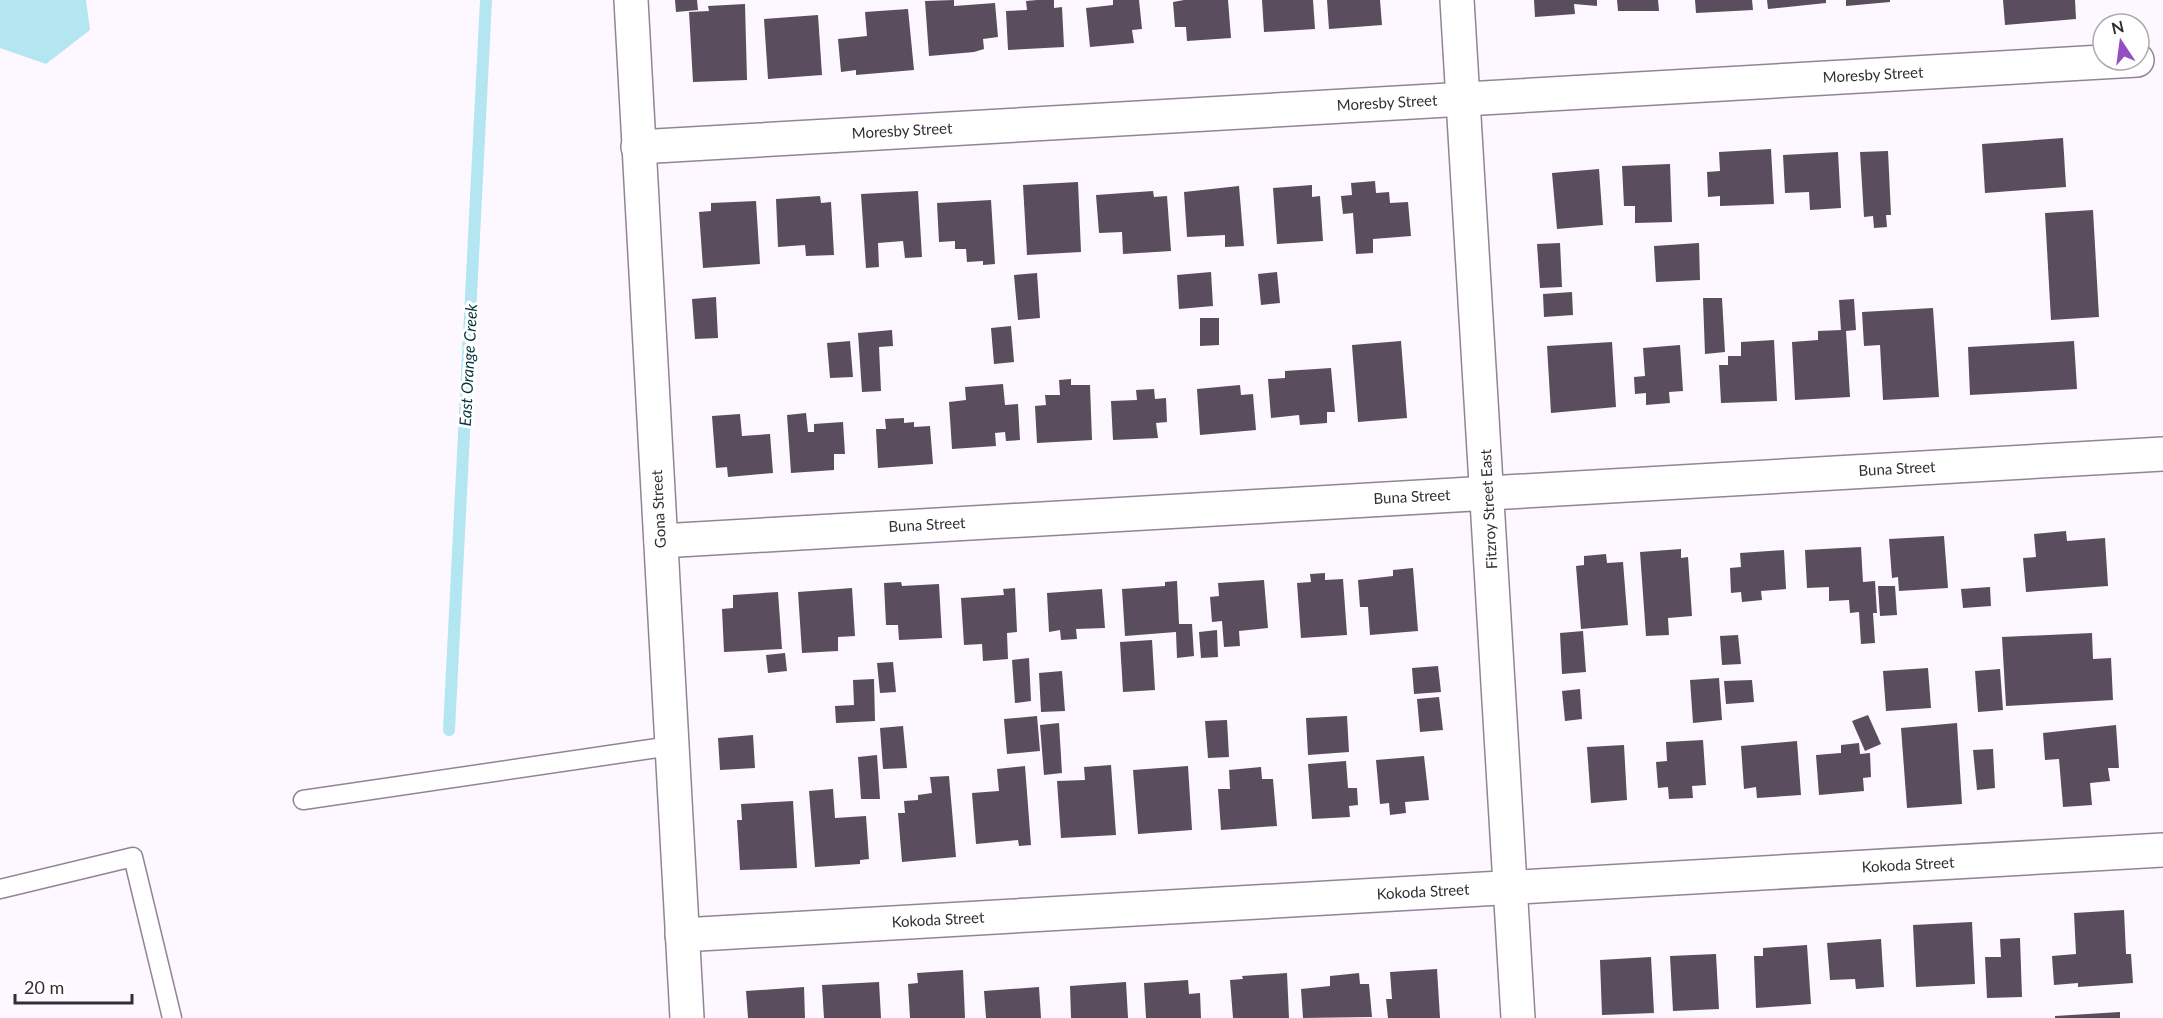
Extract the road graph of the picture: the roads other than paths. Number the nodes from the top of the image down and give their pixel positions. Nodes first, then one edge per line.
1 (631, 0) edge
2 (1457, 0) edge
3 (2091, 63) edge
4 (1463, 98) junction
5 (638, 147) junction
6 (2163, 454) edge
7 (1488, 493) junction
8 (660, 540) junction
9 (671, 746) junction
10 (303, 800) dead end
11 (2163, 850) edge
12 (1510, 887) junction
13 (0, 889) edge
14 (682, 935) junction
15 (172, 1018) edge
16 (687, 1018) edge
17 (1518, 1018) edge

1 - 5 street, Gona Street
2 - 4 street, Fitzroy Street East
3 - 4 street, Moresby Street
4 - 5 street, Moresby Street
4 - 7 street, Fitzroy Street East
5 - 8 street, Gona Street
6 - 7 street, Buna Street
7 - 8 street, Buna Street
7 - 12 street, Fitzroy Street East
8 - 9 street, Gona Street
9 - 10 lane
9 - 14 street, Gona Street
11 - 12 street, Kokoda Street
12 - 14 street, Kokoda Street
12 - 17 street, Fitzroy Street East
13 - 15 lane
14 - 16 street, Gona Street

